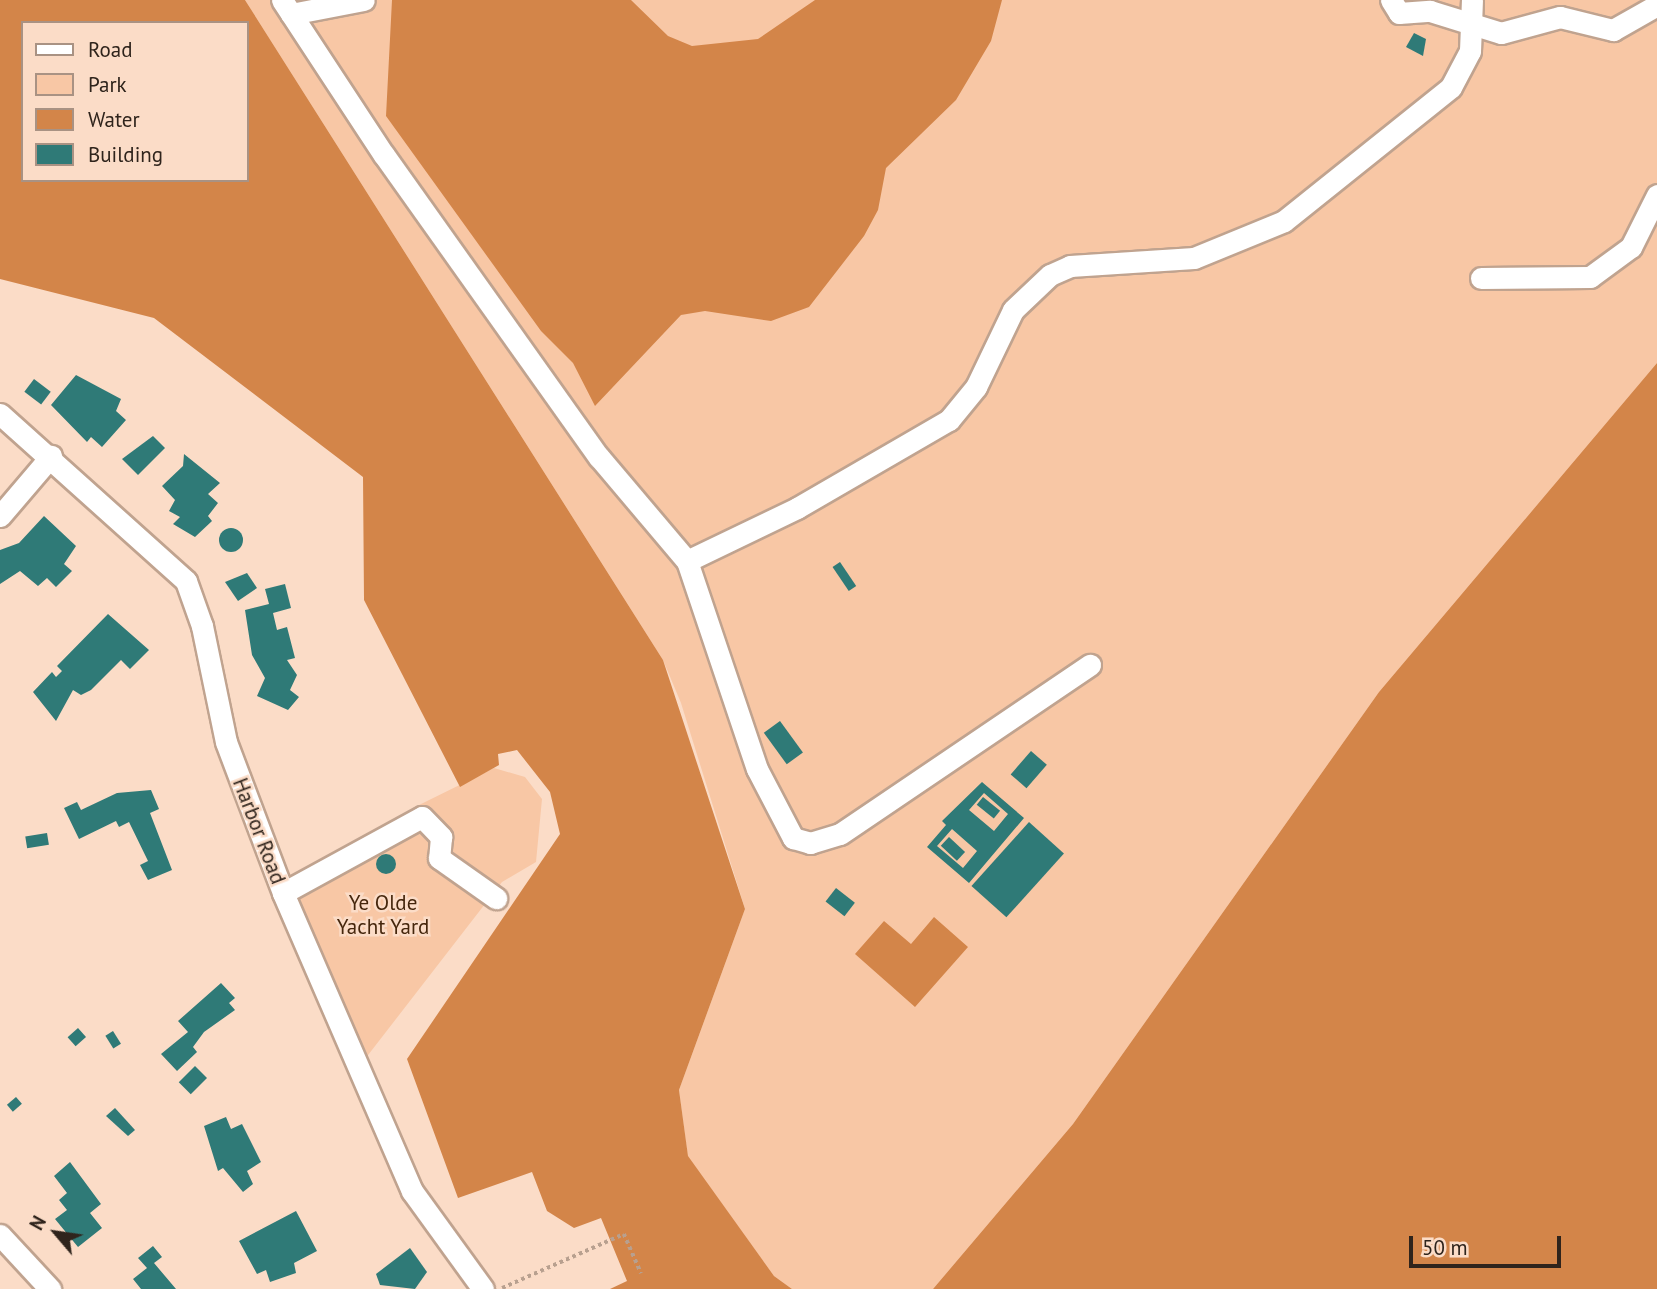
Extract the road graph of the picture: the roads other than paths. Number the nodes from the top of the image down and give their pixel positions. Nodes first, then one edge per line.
1 (364, 0) edge
2 (1391, 0) edge
3 (1472, 0) edge
4 (1657, 5) edge
5 (1429, 6) edge
6 (287, 7) edge
7 (1474, 30) junction
8 (1657, 195) edge
9 (1481, 278) dead end
10 (0, 414) edge
11 (51, 456) junction
12 (0, 516) edge
13 (687, 561) junction
14 (1090, 665) dead end
15 (283, 894) junction
16 (496, 898) dead end
17 (0, 1235) edge
18 (50, 1289) edge
19 (483, 1289) edge

1 - 6 street
2 - 5 street
3 - 7 street
4 - 7 street
5 - 7 street
6 - 13 street
7 - 13 street
8 - 9 street
10 - 11 street, Harbor Road
11 - 12 street
11 - 15 street, Harbor Road
13 - 14 street
15 - 16 street
15 - 19 street, Harbor Road
17 - 18 street

